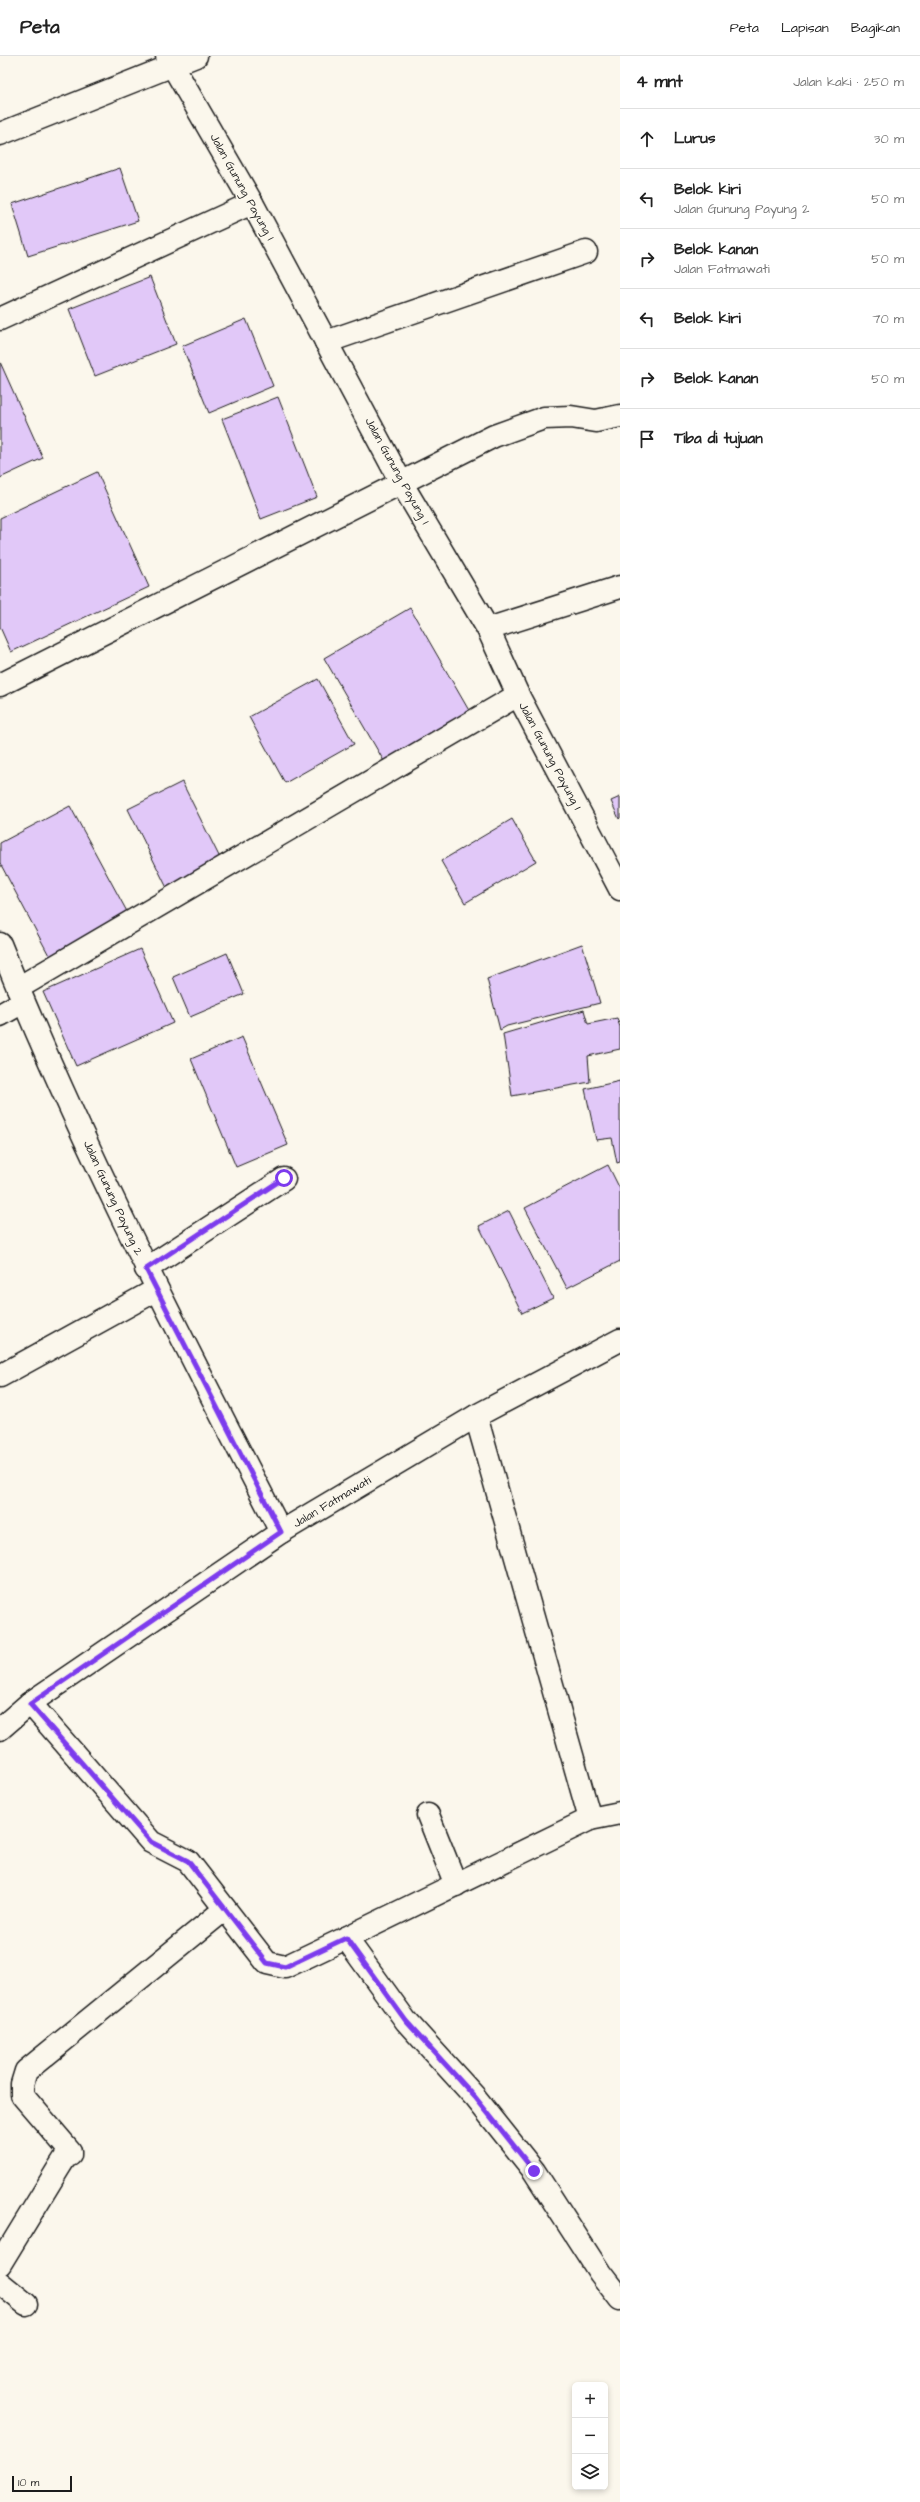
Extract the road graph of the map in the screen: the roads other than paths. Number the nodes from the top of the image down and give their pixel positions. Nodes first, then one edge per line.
1 (196, 56) edge
2 (170, 61) edge
3 (0, 134) edge
4 (252, 203) junction
5 (586, 252) dead end
6 (0, 319) edge
7 (326, 342) junction
8 (620, 416) edge
9 (402, 484) junction
10 (620, 587) edge
11 (488, 629) junction
12 (0, 685) edge
13 (518, 695) junction
14 (620, 889) edge
15 (0, 944) edge
16 (20, 995) junction
17 (0, 1015) edge
18 (284, 1178) dead end
19 (146, 1269) junction
20 (156, 1290) junction
21 (620, 1340) edge
22 (0, 1376) edge
23 (476, 1416) junction
24 (281, 1532) junction
25 (30, 1704) junction
26 (0, 1729) edge
27 (620, 1813) edge
28 (428, 1815) dead end
29 (590, 1819) junction
30 (456, 1885) junction
31 (225, 1909) junction
32 (346, 1938) junction
33 (0, 2264) edge
34 (0, 2283) edge
35 (620, 2300) edge
36 (26, 2304) dead end

1 - 2 street
2 - 3 street
2 - 4 street, Jalan Gunung Payung 1
4 - 6 street
4 - 7 street, Jalan Gunung Payung 1
5 - 7 street
7 - 9 street, Jalan Gunung Payung 1
8 - 9 street
9 - 11 street, Jalan Gunung Payung 1
9 - 12 street
10 - 11 street
11 - 13 street, Jalan Gunung Payung 1
13 - 14 street, Jalan Gunung Payung 1
13 - 16 street
15 - 16 street, Jalan Gunung Payung 2
16 - 17 street
16 - 19 street, Jalan Gunung Payung 2
18 - 19 street
19 - 20 street, Jalan Gunung Payung 2
20 - 22 street
20 - 24 street, Jalan Gunung Payung 2
21 - 23 street, Jalan Fatmawati
23 - 24 street, Jalan Fatmawati
23 - 29 street
24 - 25 street, Jalan Fatmawati
25 - 26 street, Jalan Fatmawati
25 - 31 street
27 - 29 street
28 - 30 street
29 - 30 street
30 - 32 street
31 - 32 street
31 - 33 street
32 - 35 street
34 - 36 street

